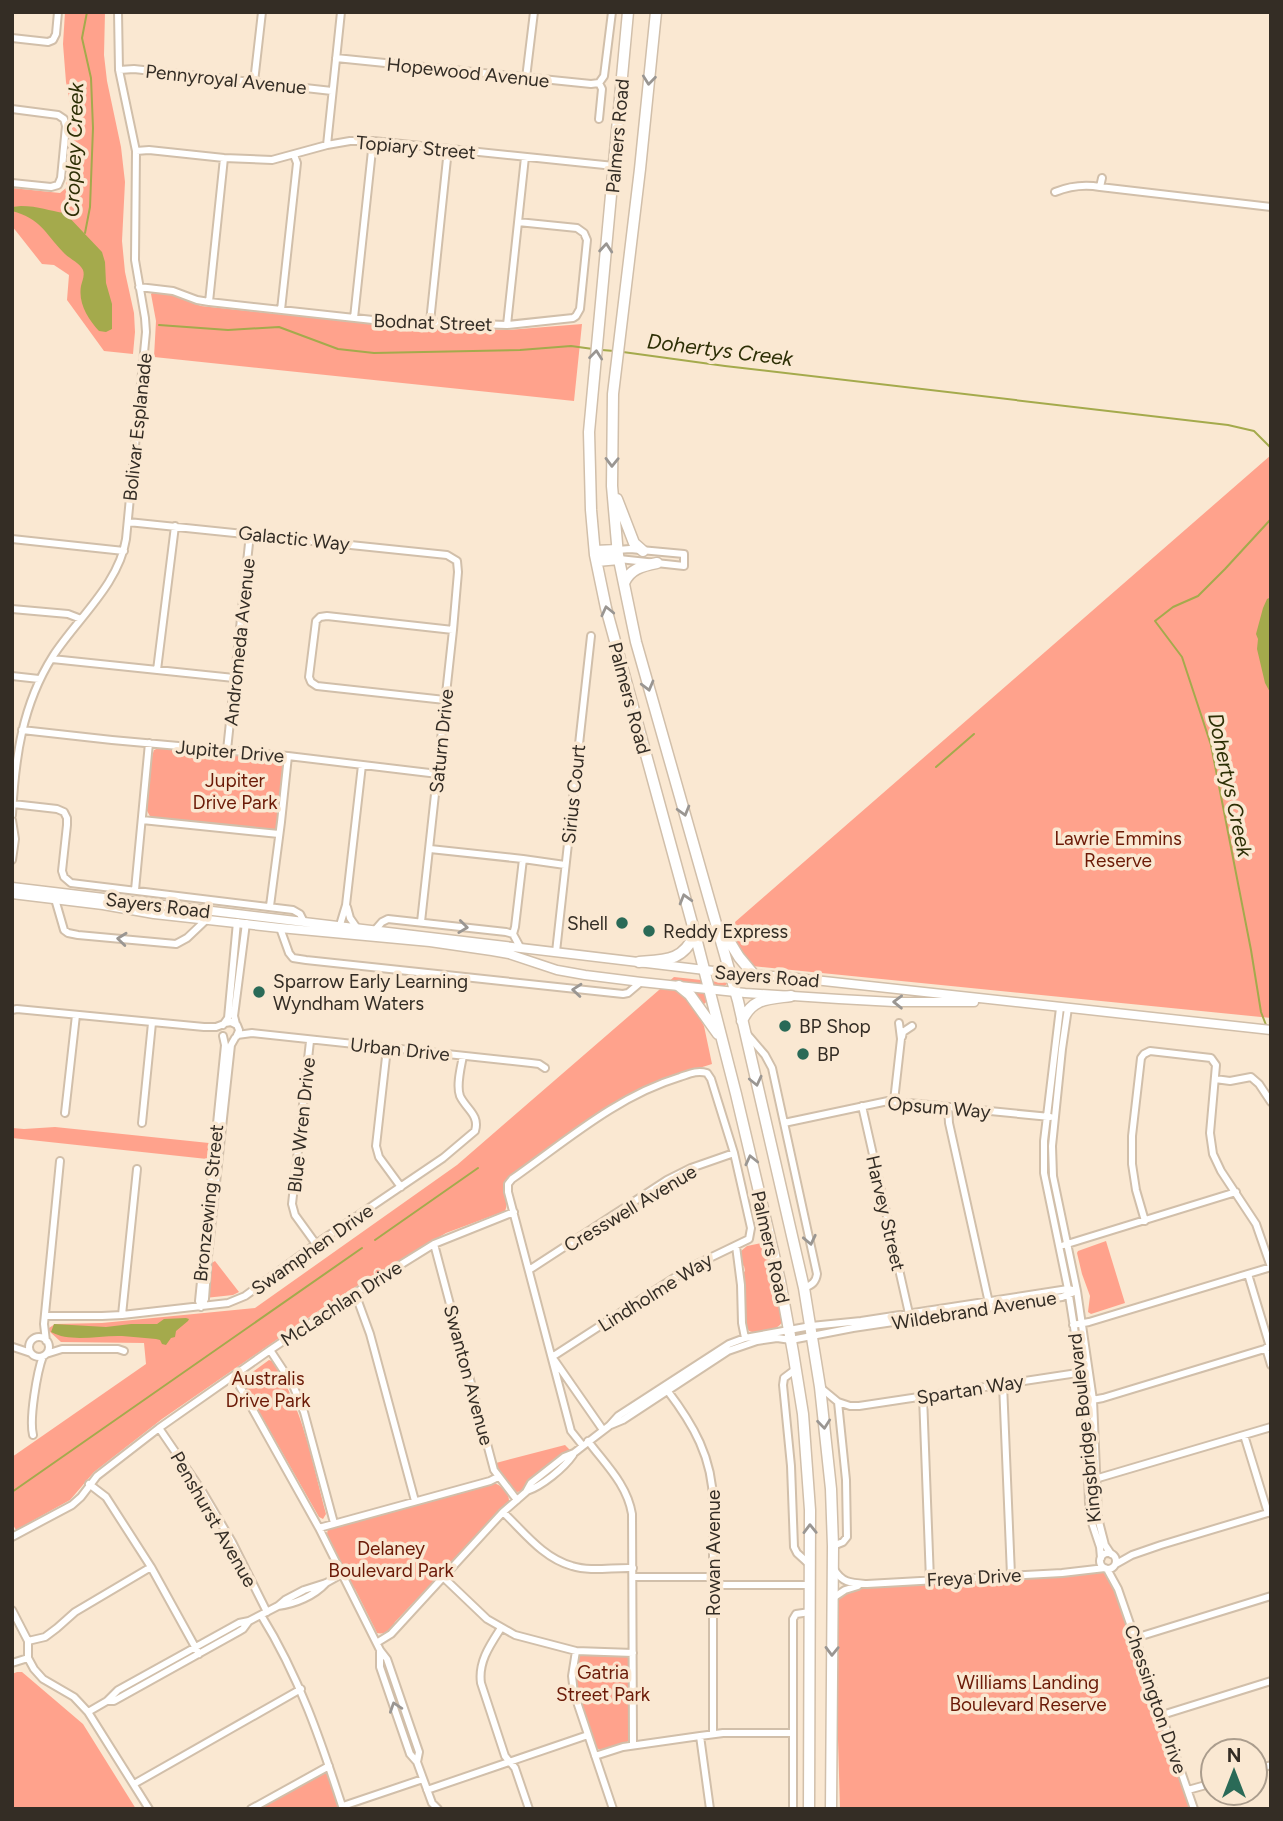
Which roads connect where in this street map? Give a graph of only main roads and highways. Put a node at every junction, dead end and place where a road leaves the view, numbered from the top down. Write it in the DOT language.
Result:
graph roads {
  1 [pos="628,12"];
  2 [pos="656,12"];
  3 [pos="612,485"];
  4 [pos="643,551"];
  5 [pos="618,554"];
  6 [pos="596,556"];
  7 [pos="657,563"];
  8 [pos="623,584"];
  9 [pos="12,887"];
  10 [pos="12,894"];
  11 [pos="68,896"];
  12 [pos="714,917"];
  13 [pos="242,919"];
  14 [pos="340,929"];
  15 [pos="695,934"];
  16 [pos="639,962"];
  17 [pos="704,970"];
  18 [pos="730,973"];
  19 [pos="754,975"];
  20 [pos="679,986"];
  21 [pos="709,989"];
  22 [pos="735,991"];
  23 [pos="791,996"];
  24 [pos="1015,1003"];
  25 [pos="743,1026"];
  26 [pos="1271,1030"];
  27 [pos="722,1040"];
  28 [pos="809,1809"];
  29 [pos="831,1809"];
  6 -- 1 [label="highway, Palmers Road, one-way"];
  2 -- 3 [label="highway, Palmers Road, one-way"];
  3 -- 4 [label="highway"];
  3 -- 5 [label="highway, Palmers Road"];
  5 -- 6 [label="highway"];
  5 -- 8 [label="highway, Palmers Road"];
  15 -- 6 [label="highway, Palmers Road, one-way"];
  7 -- 8 [label="highway"];
  8 -- 12 [label="highway, Palmers Road, one-way"];
  9 -- 11 [label="main road, Sayers Road"];
  10 -- 11 [label="main road, Sayers Road"];
  11 -- 13 [label="main road, Sayers Road"];
  11 -- 13 [label="main road, Sayers Road"];
  12 -- 18 [label="highway, Palmers Road"];
  12 -- 19 [label="highway"];
  13 -- 14 [label="main road, Sayers Road"];
  13 -- 14 [label="main road, Sayers Road"];
  14 -- 16 [label="main road, Sayers Road"];
  14 -- 20 [label="main road, Sayers Road"];
  15 -- 16 [label="highway"];
  15 -- 17 [label="highway, Palmers Road"];
  16 -- 17 [label="main road, Sayers Road"];
  17 -- 18 [label="main road, Sayers Road"];
  17 -- 21 [label="highway, Palmers Road"];
  18 -- 19 [label="main road, Sayers Road"];
  18 -- 22 [label="highway, Palmers Road"];
  19 -- 24 [label="main road, Sayers Road"];
  20 -- 21 [label="main road, Sayers Road"];
  20 -- 27 [label="highway"];
  21 -- 22 [label="main road, Sayers Road"];
  21 -- 27 [label="highway, Palmers Road"];
  22 -- 23 [label="main road, Sayers Road"];
  22 -- 25 [label="highway, Palmers Road"];
  24 -- 23 [label="main road, Sayers Road, one-way"];
  23 -- 25 [label="highway"];
  24 -- 26 [label="main road, Sayers Road"];
  25 -- 29 [label="highway, Palmers Road, one-way"];
  28 -- 27 [label="highway, Palmers Road, one-way"];
}
